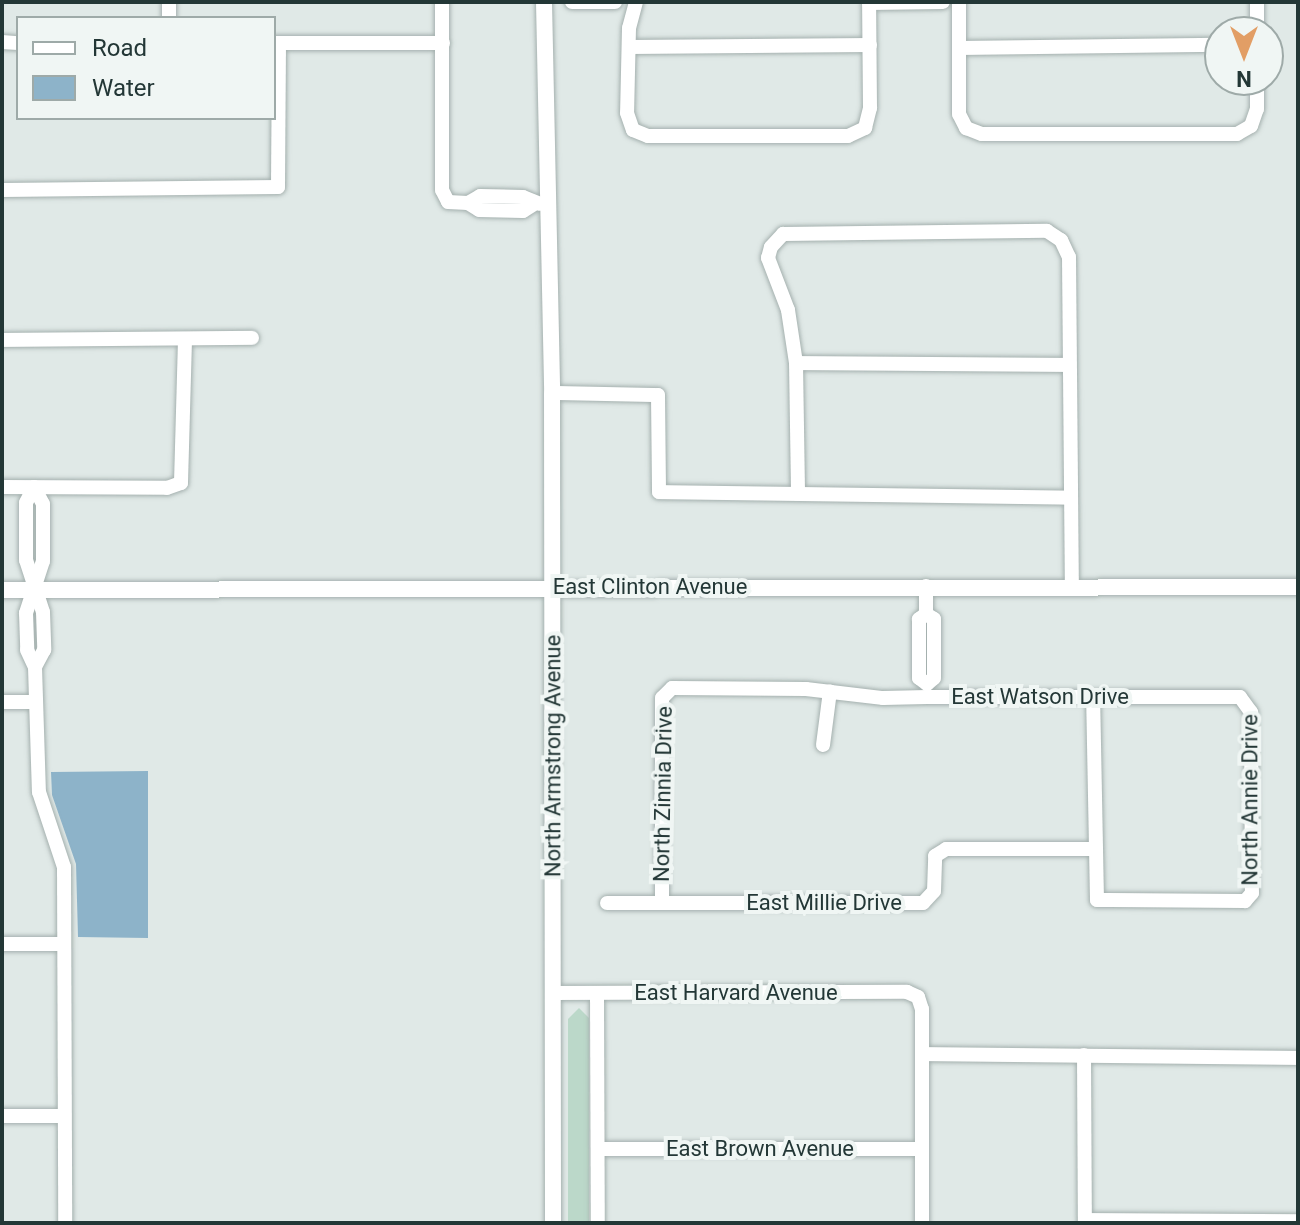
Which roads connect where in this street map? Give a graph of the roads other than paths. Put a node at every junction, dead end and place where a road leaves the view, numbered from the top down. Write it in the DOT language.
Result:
graph roads {
  1 [pos="442,2"];
  2 [pos="544,2"];
  3 [pos="572,2"];
  4 [pos="636,2"];
  5 [pos="869,2"];
  6 [pos="943,2"];
  7 [pos="959,2"];
  8 [pos="605,3"];
  9 [pos="277,43"];
  10 [pos="443,43"];
  11 [pos="870,45"];
  12 [pos="1204,45"];
  13 [pos="629,47"];
  14 [pos="959,48"];
  15 [pos="1256,96"];
  16 [pos="2,190"];
  17 [pos="540,204"];
  18 [pos="252,338"];
  19 [pos="185,339"];
  20 [pos="2,340"];
  21 [pos="796,363"];
  22 [pos="1069,365"];
  23 [pos="552,393"];
  24 [pos="2,487"];
  25 [pos="34,487"];
  26 [pos="798,494"];
  27 [pos="1069,498"];
  28 [pos="926,586"];
  29 [pos="1072,587"];
  30 [pos="1298,587"];
  31 [pos="553,588"];
  32 [pos="2,590"];
  33 [pos="34,590"];
  34 [pos="672,688"];
  35 [pos="830,691"];
  36 [pos="927,691"];
  37 [pos="1093,697"];
  38 [pos="2,702"];
  39 [pos="36,702"];
  40 [pos="1248,702"];
  41 [pos="823,745"];
  42 [pos="1093,849"];
  43 [pos="662,902"];
  44 [pos="607,903"];
  45 [pos="2,944"];
  46 [pos="64,944"];
  47 [pos="552,993"];
  48 [pos="597,993"];
  49 [pos="923,1054"];
  50 [pos="1084,1055"];
  51 [pos="1297,1058"];
  52 [pos="2,1116"];
  53 [pos="63,1116"];
  54 [pos="598,1149"];
  55 [pos="922,1149"];
  56 [pos="1085,1221"];
  57 [pos="1298,1221"];
  58 [pos="1244,1222"];
  59 [pos="65,1223"];
  60 [pos="553,1223"];
  61 [pos="598,1223"];
  62 [pos="922,1223"];
  1 -- 10 [label="street"];
  2 -- 17 [label="street, North Armstrong Avenue"];
  3 -- 8 [label="street"];
  4 -- 13 [label="street"];
  5 -- 6 [label="street"];
  5 -- 11 [label="street"];
  7 -- 14 [label="street"];
  9 -- 10 [label="street"];
  9 -- 16 [label="street"];
  10 -- 17 [label="street"];
  11 -- 13 [label="street"];
  11 -- 13 [label="street"];
  12 -- 14 [label="street"];
  14 -- 15 [label="street"];
  17 -- 23 [label="street, North Armstrong Avenue"];
  18 -- 19 [label="street"];
  19 -- 20 [label="street"];
  19 -- 25 [label="street"];
  21 -- 22 [label="street"];
  21 -- 22 [label="street"];
  21 -- 26 [label="street"];
  22 -- 27 [label="street"];
  23 -- 26 [label="street"];
  23 -- 31 [label="street, North Armstrong Avenue"];
  24 -- 25 [label="street"];
  25 -- 33 [label="street"];
  26 -- 27 [label="street"];
  27 -- 29 [label="street"];
  28 -- 29 [label="street, East Clinton Avenue"];
  28 -- 31 [label="street, East Clinton Avenue"];
  28 -- 36 [label="street"];
  29 -- 30 [label="street, East Clinton Avenue"];
  31 -- 33 [label="street, East Clinton Avenue"];
  31 -- 47 [label="street, North Armstrong Avenue"];
  32 -- 33 [label="street, East Clinton Avenue"];
  33 -- 39 [label="street"];
  34 -- 35 [label="street, East Watson Drive"];
  34 -- 43 [label="street, North Zinnia Drive"];
  35 -- 36 [label="street, East Watson Drive"];
  35 -- 41 [label="street"];
  36 -- 37 [label="street, East Watson Drive"];
  37 -- 40 [label="street, East Watson Drive"];
  37 -- 42 [label="street"];
  38 -- 39 [label="street"];
  39 -- 46 [label="street"];
  40 -- 42 [label="street, North Annie Drive"];
  42 -- 43 [label="street, East Millie Drive"];
  43 -- 44 [label="street, East Millie Drive"];
  45 -- 46 [label="street"];
  46 -- 53 [label="street"];
  47 -- 48 [label="street, East Harvard Avenue"];
  47 -- 60 [label="street, North Armstrong Avenue"];
  48 -- 49 [label="street, East Harvard Avenue"];
  48 -- 54 [label="street"];
  49 -- 50 [label="street"];
  49 -- 55 [label="street"];
  50 -- 51 [label="street"];
  50 -- 56 [label="street"];
  52 -- 53 [label="street"];
  53 -- 59 [label="street"];
  54 -- 55 [label="street, East Brown Avenue"];
  54 -- 61 [label="street"];
  55 -- 62 [label="street"];
  56 -- 58 [label="street"];
  57 -- 58 [label="street"];
}
